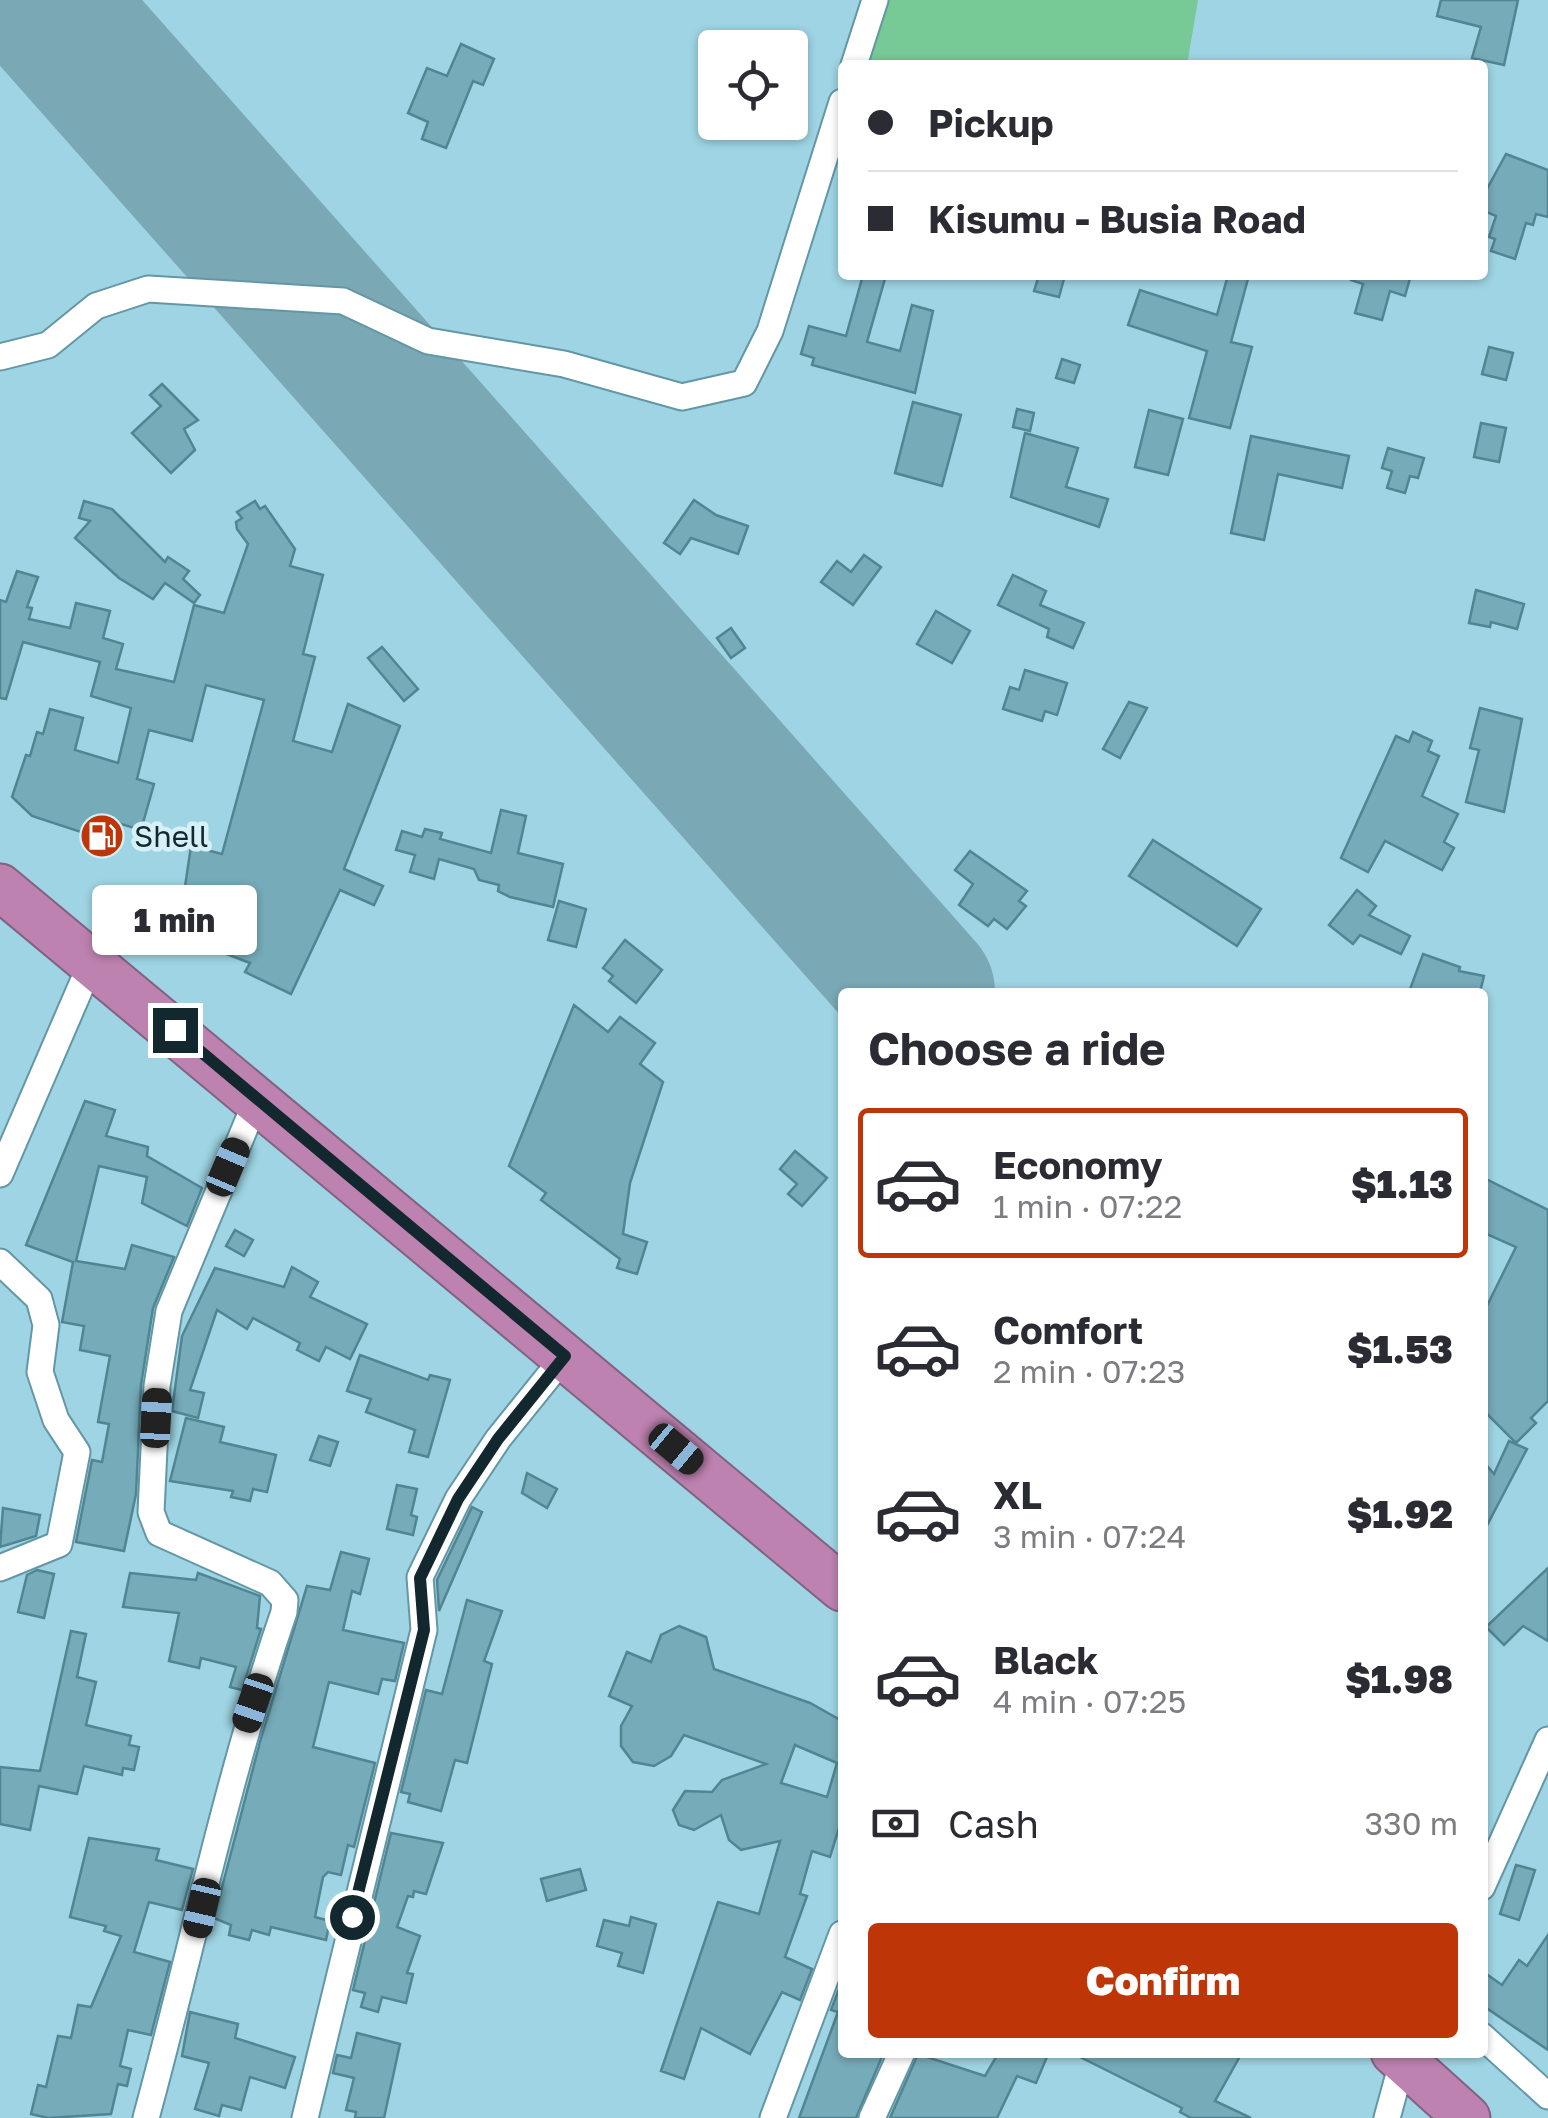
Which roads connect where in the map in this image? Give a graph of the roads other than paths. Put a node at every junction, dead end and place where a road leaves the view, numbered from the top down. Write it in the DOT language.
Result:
graph roads {
  1 [pos="875,0"];
  2 [pos="856,60"];
  3 [pos="838,115"];
  4 [pos="0,358"];
  5 [pos="0,888"];
  6 [pos="92,961"];
  7 [pos="257,1099"];
  8 [pos="0,1174"];
  9 [pos="0,1262"];
  10 [pos="565,1356"];
  11 [pos="0,1568"];
  12 [pos="838,1585"];
  13 [pos="1548,1740"];
  14 [pos="1488,1873"];
  15 [pos="838,1945"];
  16 [pos="1488,2041"];
  17 [pos="899,2058"];
  18 [pos="1400,2058"];
  19 [pos="1404,2058"];
  20 [pos="1548,2096"];
  21 [pos="146,2118"];
  22 [pos="305,2118"];
  23 [pos="773,2118"];
  24 [pos="872,2118"];
  25 [pos="1387,2118"];
  26 [pos="1467,2118"];
  1 -- 2 [label="street"];
  3 -- 4 [label="street"];
  5 -- 6 [label="highway"];
  6 -- 7 [label="highway"];
  6 -- 8 [label="street"];
  7 -- 10 [label="highway"];
  7 -- 21 [label="street"];
  9 -- 11 [label="street"];
  10 -- 12 [label="highway"];
  10 -- 22 [label="street"];
  13 -- 14 [label="street"];
  15 -- 23 [label="street"];
  16 -- 20 [label="street"];
  17 -- 24 [label="street"];
  18 -- 25 [label="street"];
  19 -- 26 [label="highway"];
}
